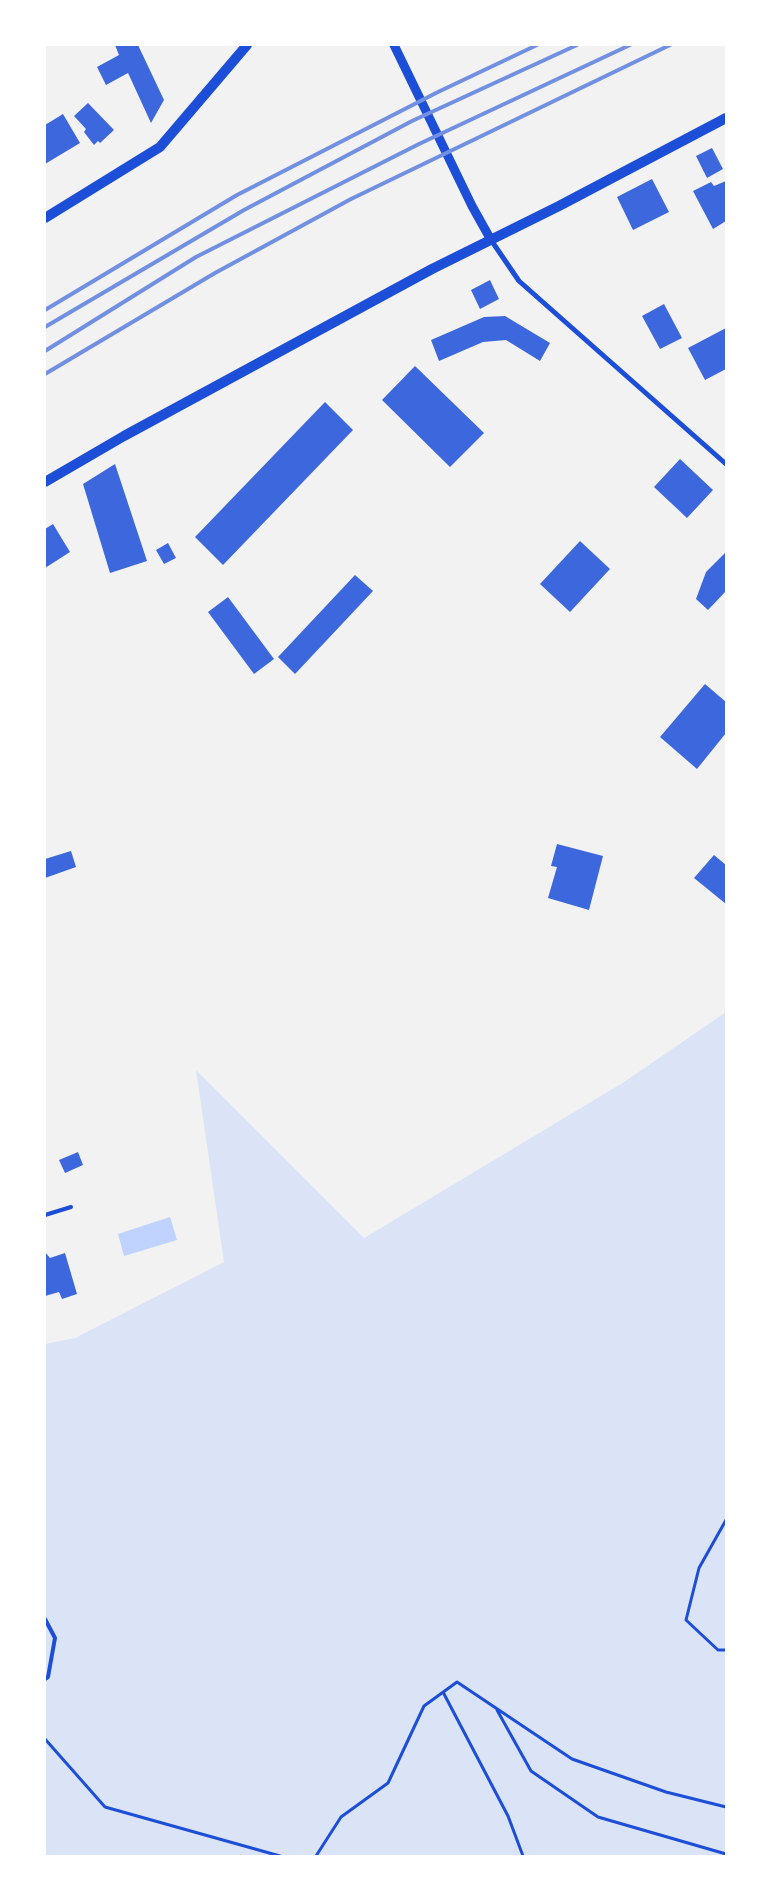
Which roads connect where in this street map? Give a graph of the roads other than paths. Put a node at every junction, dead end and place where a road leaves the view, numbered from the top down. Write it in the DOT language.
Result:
graph roads {
  1 [pos="394,45"];
  2 [pos="242,47"];
  3 [pos="726,118"];
  4 [pos="45,218"];
  5 [pos="491,240"];
  6 [pos="726,464"];
  7 [pos="45,482"];
  8 [pos="70,1207"];
  9 [pos="45,1216"];
  10 [pos="45,1619"];
  11 [pos="45,1679"];
  1 -- 5 [label="street"];
  2 -- 4 [label="main road"];
  3 -- 5 [label="main road"];
  5 -- 6 [label="street"];
  5 -- 7 [label="main road"];
  8 -- 9 [label="lane"];
  10 -- 11 [label="lane"];
}
